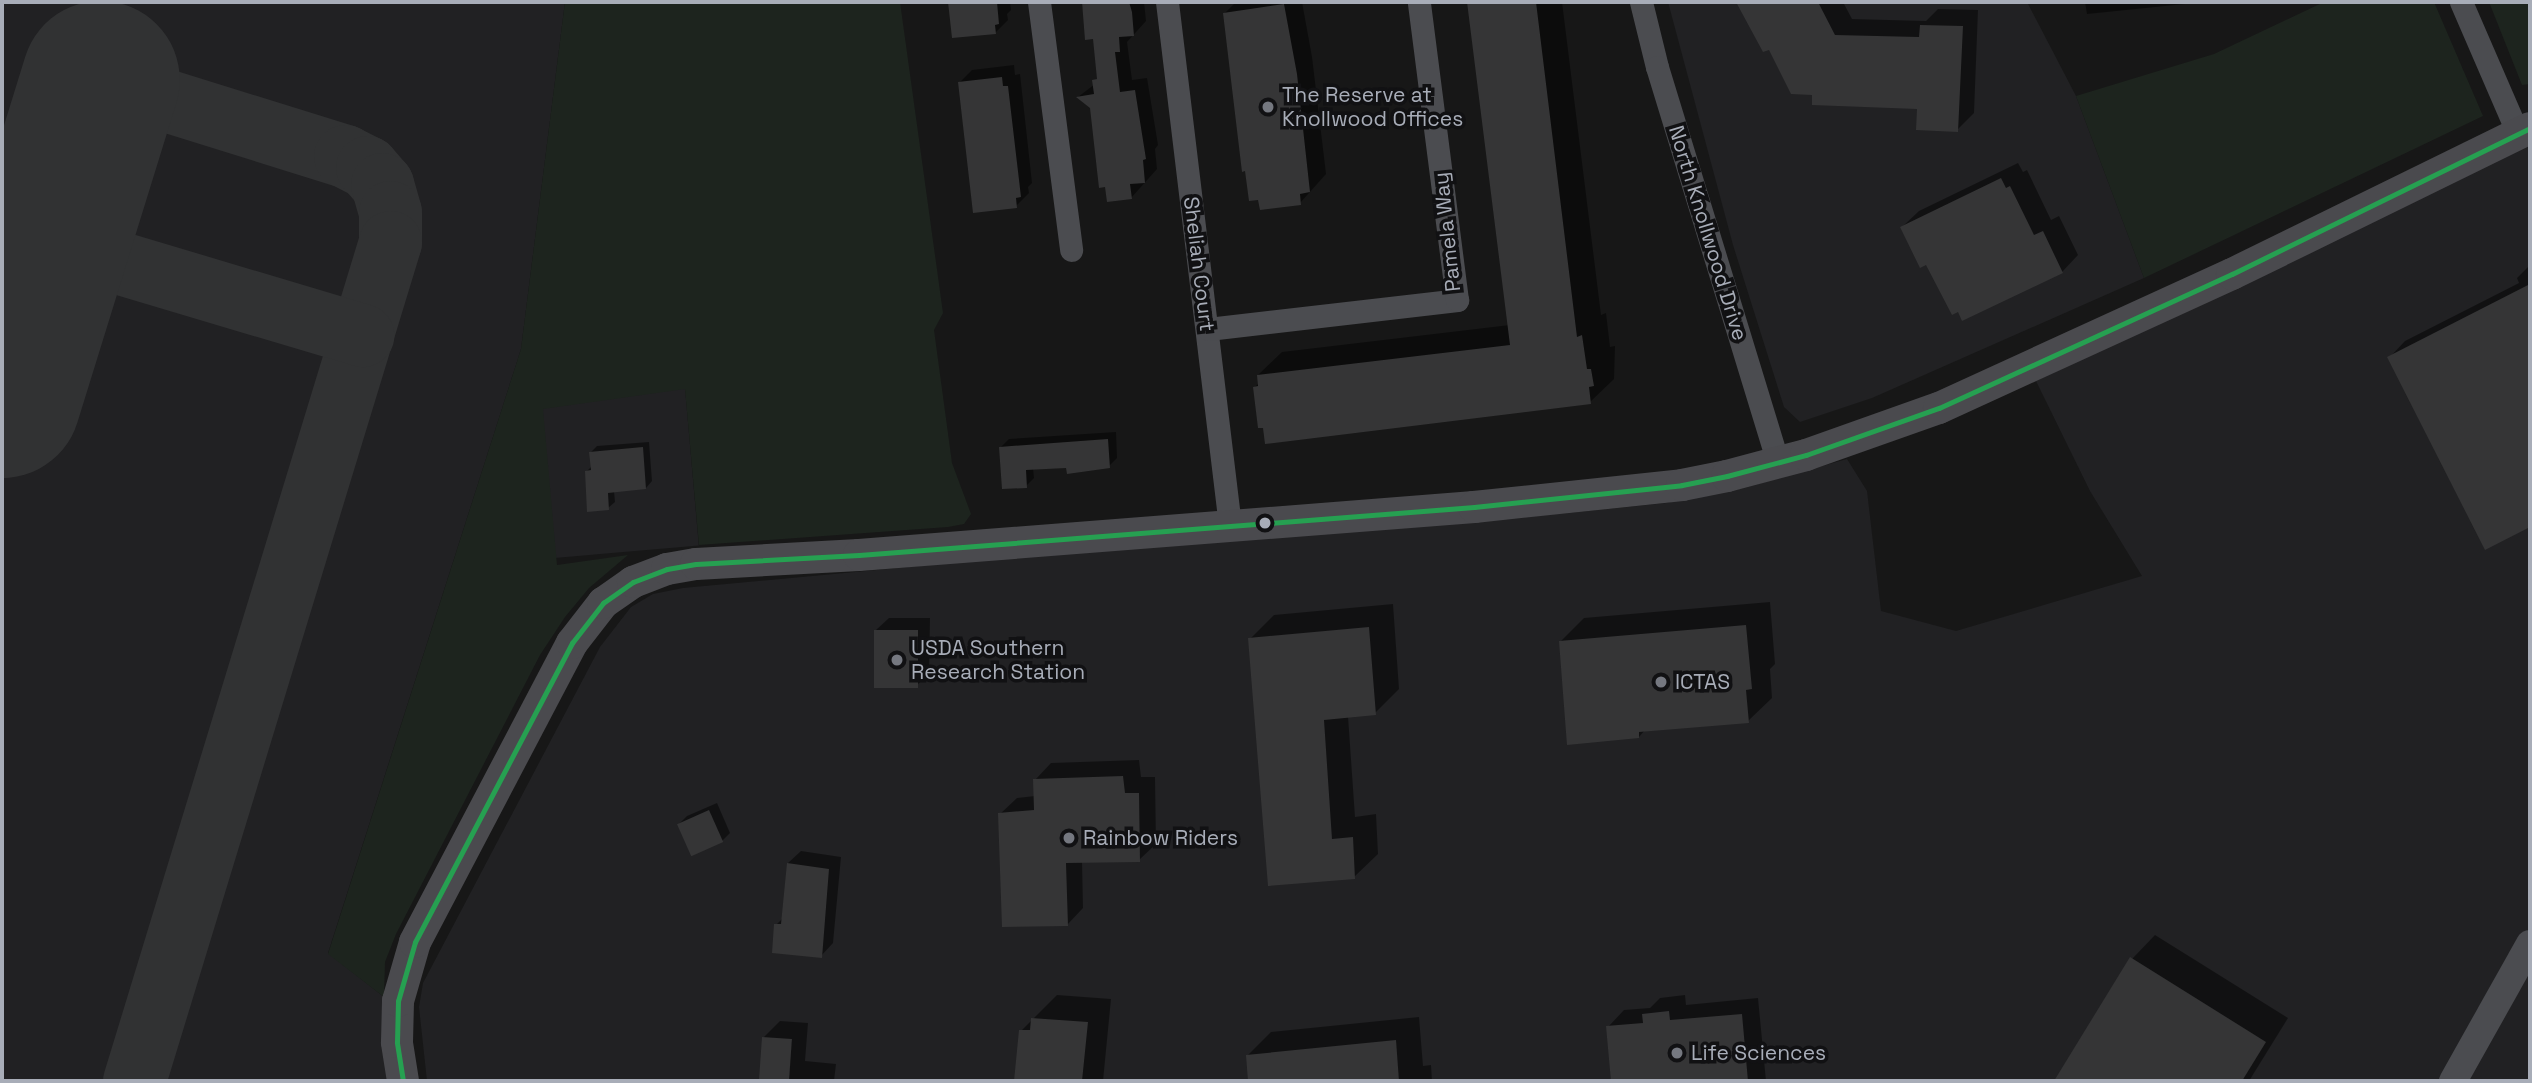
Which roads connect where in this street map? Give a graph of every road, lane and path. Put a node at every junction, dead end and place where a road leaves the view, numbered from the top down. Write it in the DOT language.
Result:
graph roads {
  1 [pos="1039,2"];
  2 [pos="1167,2"];
  3 [pos="1419,2"];
  4 [pos="1641,2"];
  5 [pos="2461,2"];
  6 [pos="2524,131"];
  7 [pos="1071,250"];
  8 [pos="1208,329"];
  9 [pos="1778,463"];
  10 [pos="1230,526"];
  11 [pos="2530,944"];
  12 [pos="403,1081"];
  13 [pos="2453,1081"];
  1 -- 7 [label="street"];
  2 -- 8 [label="street, Sheliah Court"];
  3 -- 8 [label="street, Pamela Way"];
  4 -- 9 [label="street, North Knollwood Drive"];
  5 -- 6 [label="street"];
  6 -- 9 [label="main road"];
  8 -- 10 [label="street, Sheliah Court"];
  9 -- 10 [label="main road"];
  10 -- 12 [label="main road"];
  11 -- 13 [label="street"];
}
